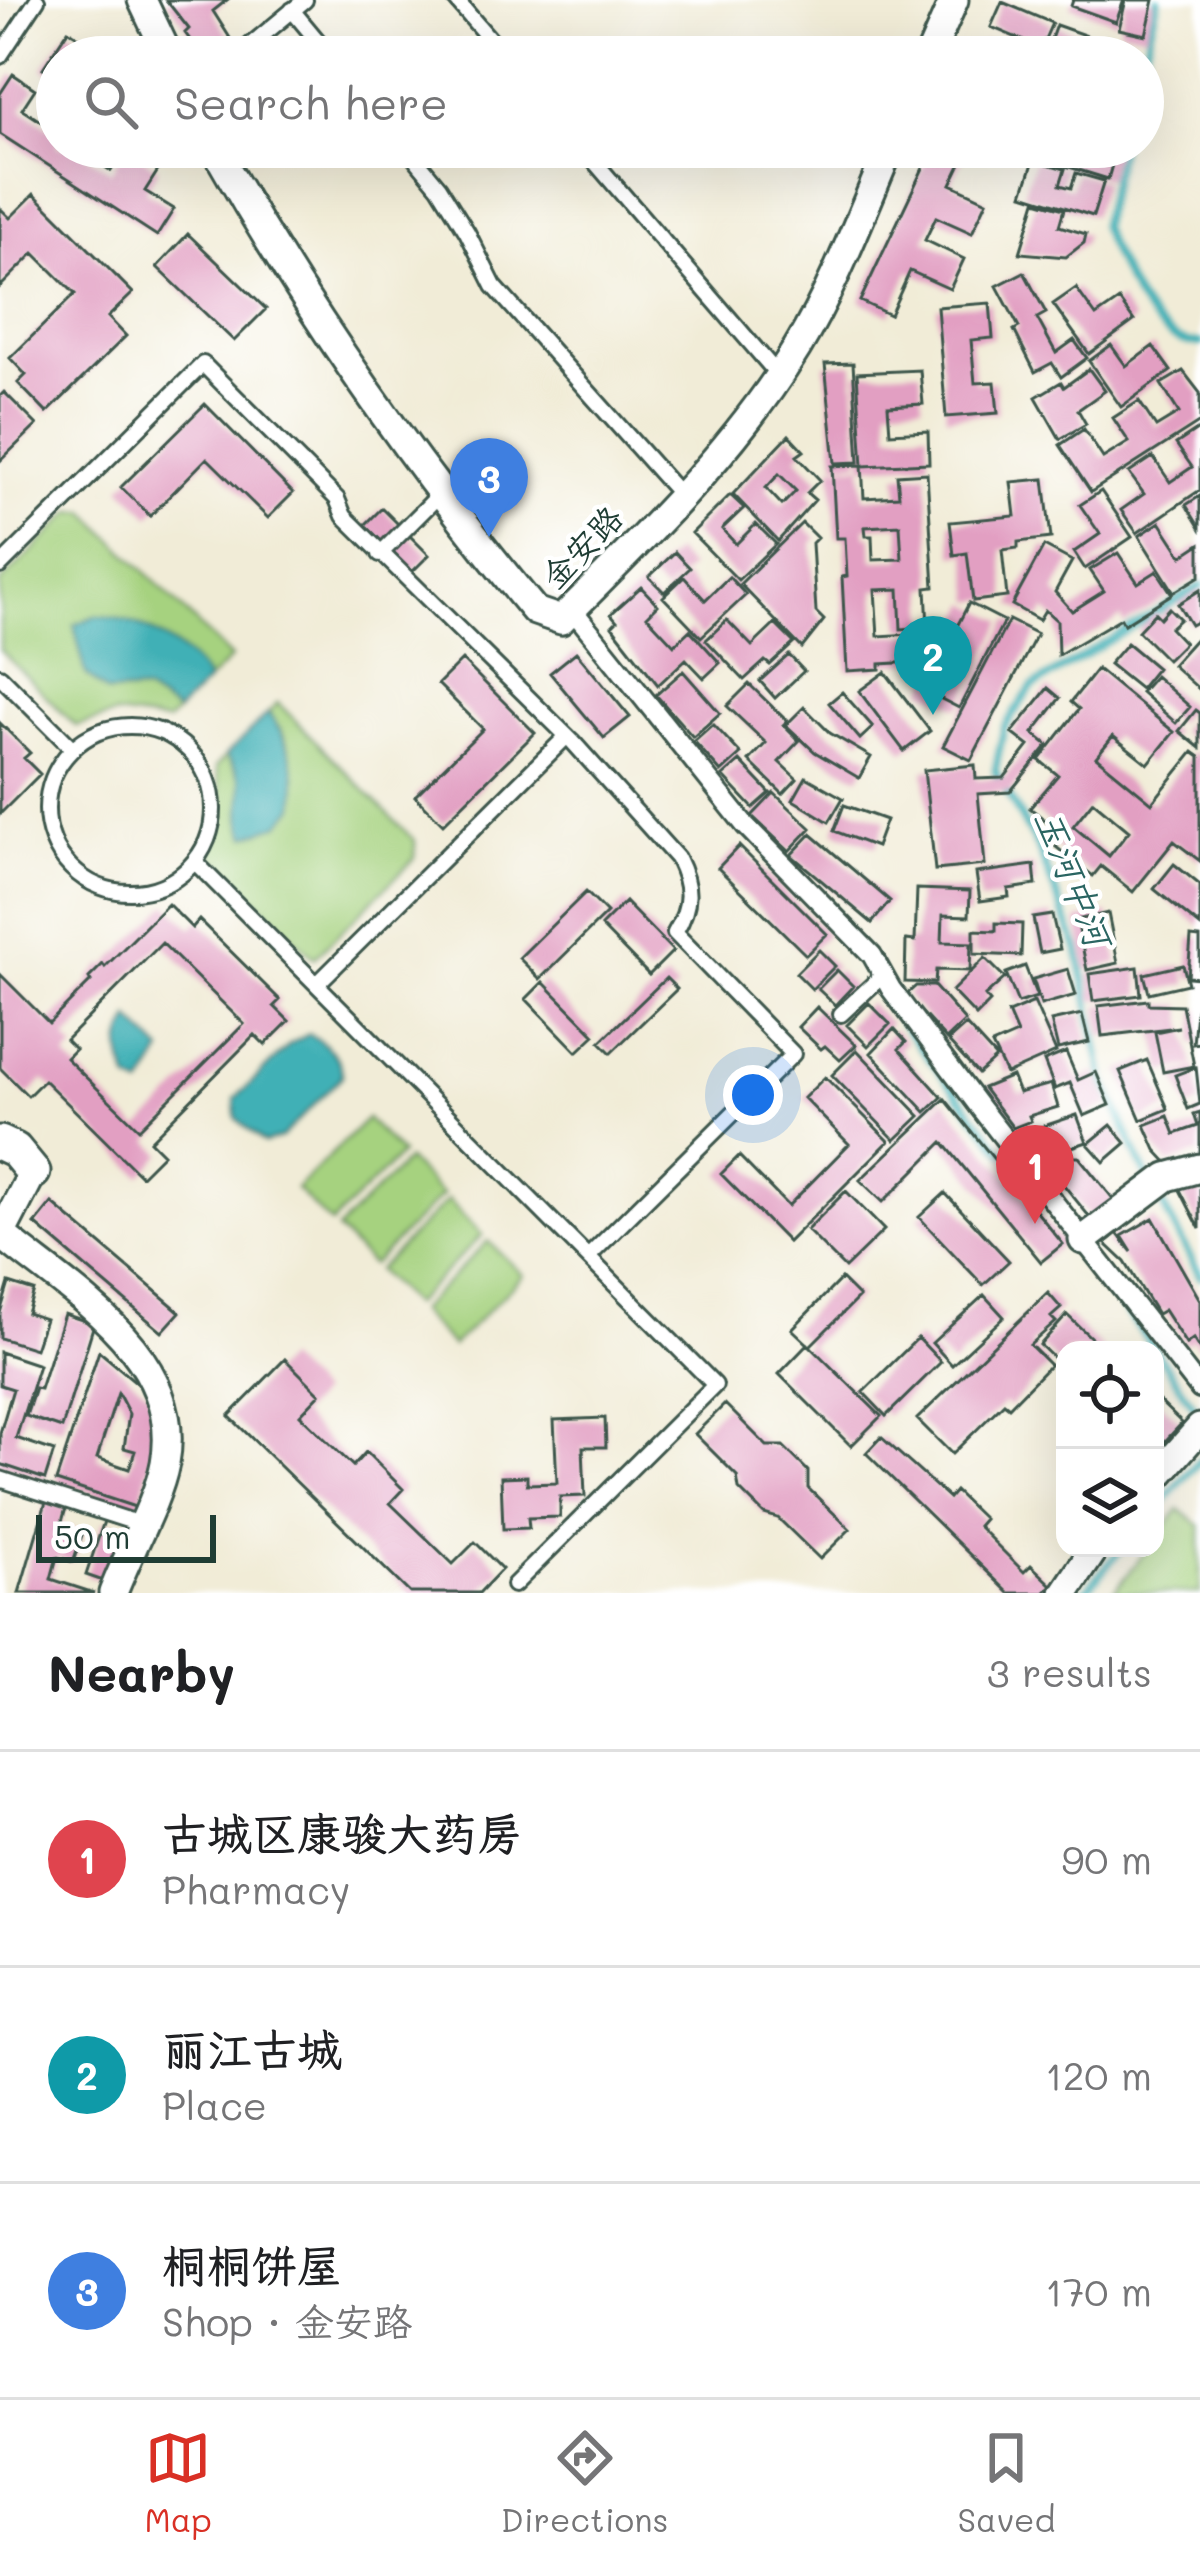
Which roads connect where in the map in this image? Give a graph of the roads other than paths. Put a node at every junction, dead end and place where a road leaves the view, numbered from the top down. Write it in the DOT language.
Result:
graph roads {
  1 [pos="37,0"];
  2 [pos="142,0"];
  3 [pos="456,0"];
  4 [pos="954,0"];
  5 [pos="299,5"];
  6 [pos="159,36"];
  7 [pos="261,36"];
  8 [pos="318,36"];
  9 [pos="487,36"];
  10 [pos="938,36"];
  11 [pos="0,56"];
  12 [pos="226,168"];
  13 [pos="422,168"];
  14 [pos="600,168"];
  15 [pos="881,168"];
  16 [pos="778,376"];
  17 [pos="441,494"];
  18 [pos="682,497"];
  19 [pos="380,554"];
  20 [pos="0,566"];
  21 [pos="572,609"];
  22 [pos="0,676"];
  23 [pos="567,736"];
  24 [pos="72,748"];
  25 [pos="195,862"];
  26 [pos="884,975"];
  27 [pos="317,985"];
  28 [pos="841,1014"];
  29 [pos="0,1143"];
  30 [pos="1200,1168"];
  31 [pos="33,1172"];
  32 [pos="0,1235"];
  33 [pos="1084,1240"];
  34 [pos="588,1257"];
  35 [pos="1200,1389"];
  36 [pos="1200,1428"];
  37 [pos="1164,1469"];
  38 [pos="0,1479"];
  39 [pos="140,1524"];
  40 [pos="1089,1557"];
  41 [pos="514,1585"];
  42 [pos="112,1593"];
  43 [pos="1065,1593"];
  1 -- 11 [label="lane"];
  2 -- 6 [label="street"];
  3 -- 9 [label="lane"];
  4 -- 10 [label="street"];
  5 -- 7 [label="lane"];
  5 -- 8 [label="lane"];
  12 -- 17 [label="street, 金安路"];
  13 -- 18 [label="lane"];
  14 -- 16 [label="lane"];
  15 -- 16 [label="street, 金安路"];
  16 -- 18 [label="street, 金安路"];
  17 -- 19 [label="lane"];
  17 -- 21 [label="street, 金安路"];
  18 -- 21 [label="street, 金安路"];
  19 -- 20 [label="lane"];
  19 -- 23 [label="lane"];
  21 -- 26 [label="street"];
  22 -- 24 [label="lane"];
  23 -- 27 [label="lane"];
  23 -- 34 [label="lane"];
  24 -- 25 [label="lane"];
  24 -- 25 [label="lane"];
  25 -- 27 [label="lane"];
  26 -- 28 [label="lane"];
  26 -- 33 [label="street"];
  27 -- 34 [label="lane"];
  29 -- 31 [label="street"];
  30 -- 33 [label="street"];
  31 -- 32 [label="street"];
  32 -- 39 [label="street"];
  33 -- 35 [label="street"];
  34 -- 41 [label="lane"];
  36 -- 37 [label="street"];
  38 -- 39 [label="lane"];
  39 -- 42 [label="street"];
  40 -- 43 [label="street"];
}
